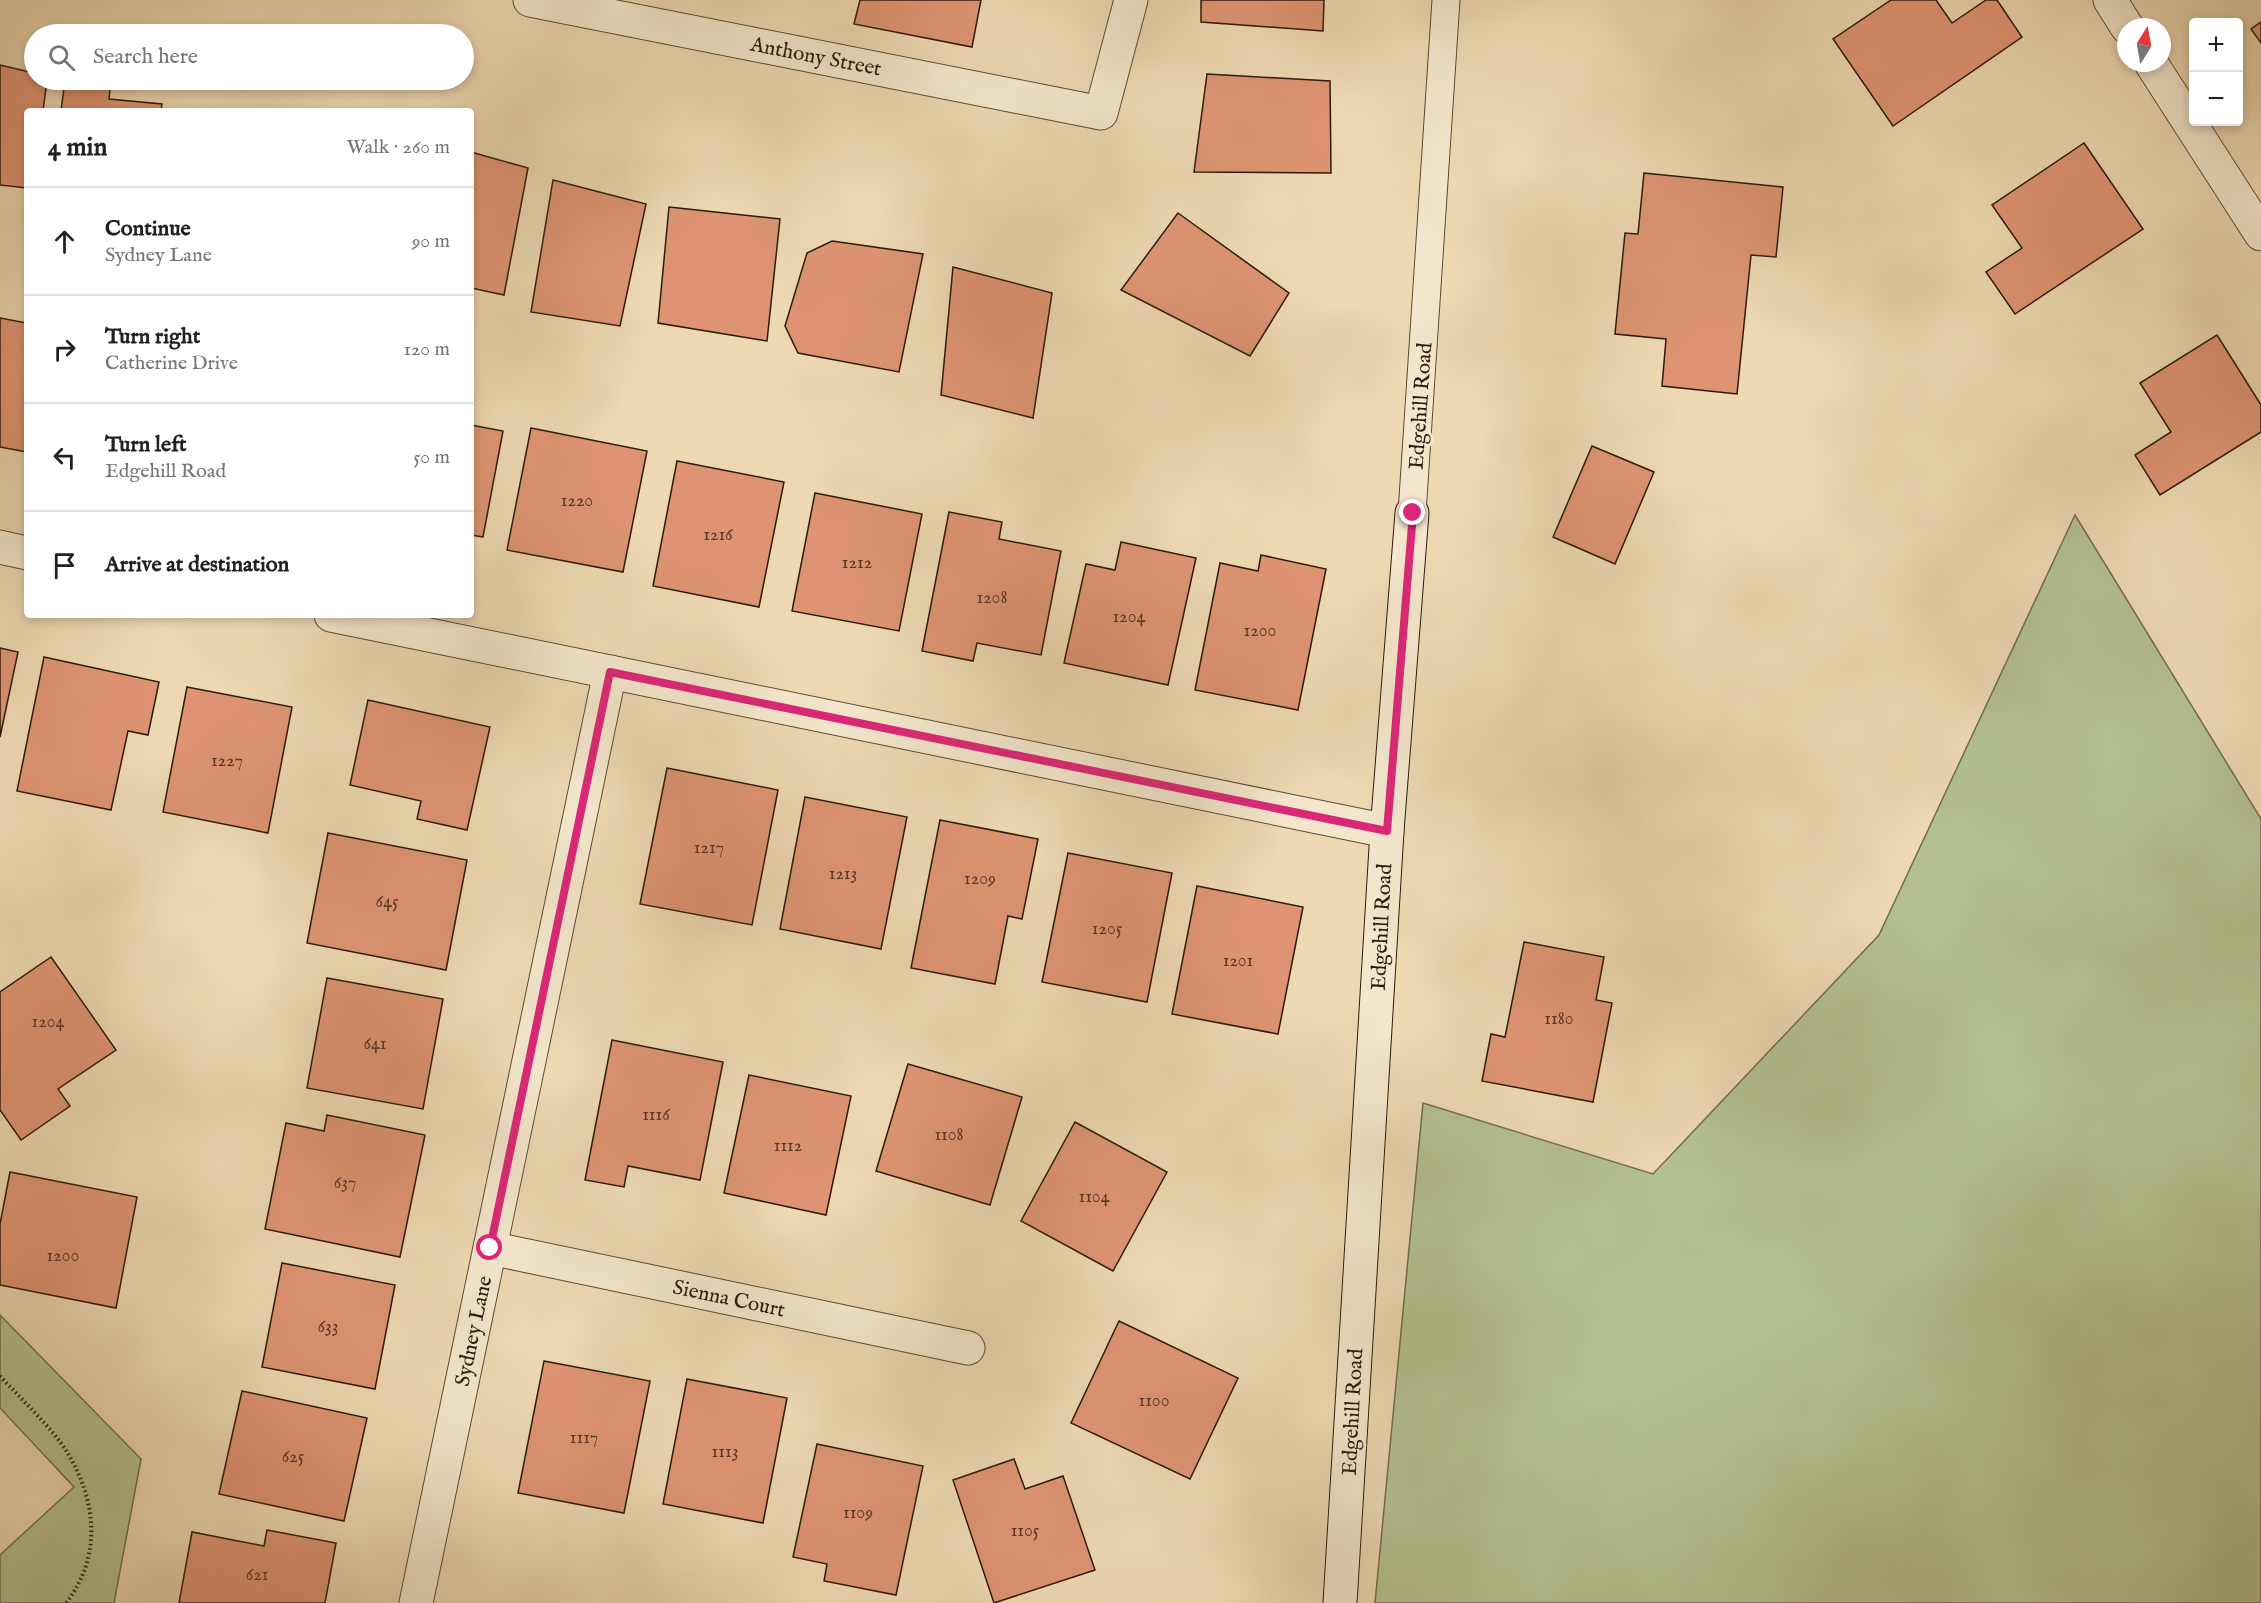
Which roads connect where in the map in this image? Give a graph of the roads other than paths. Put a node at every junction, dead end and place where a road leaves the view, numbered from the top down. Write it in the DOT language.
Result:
graph roads {
  1 [pos="530,0"];
  2 [pos="1131,0"];
  3 [pos="1446,0"];
  4 [pos="2110,0"];
  5 [pos="2121,18"];
  6 [pos="2157,72"];
  7 [pos="2261,234"];
  8 [pos="1413,513"];
  9 [pos="0,547"];
  10 [pos="24,551"];
  11 [pos="346,618"];
  12 [pos="610,672"];
  13 [pos="1387,831"];
  14 [pos="490,1248"];
  15 [pos="968,1348"];
  16 [pos="416,1603"];
  17 [pos="1340,1603"];
  1 -- 2 [label="street, Anthony Street"];
  3 -- 8 [label="lane, Edgehill Road"];
  4 -- 5 [label="street"];
  6 -- 7 [label="street"];
  8 -- 13 [label="street, Edgehill Road"];
  9 -- 10 [label="street"];
  11 -- 12 [label="street"];
  12 -- 13 [label="street"];
  12 -- 14 [label="street, Sydney Lane"];
  13 -- 17 [label="street, Edgehill Road"];
  14 -- 15 [label="street, Sienna Court"];
  14 -- 16 [label="street, Sydney Lane"];
}
